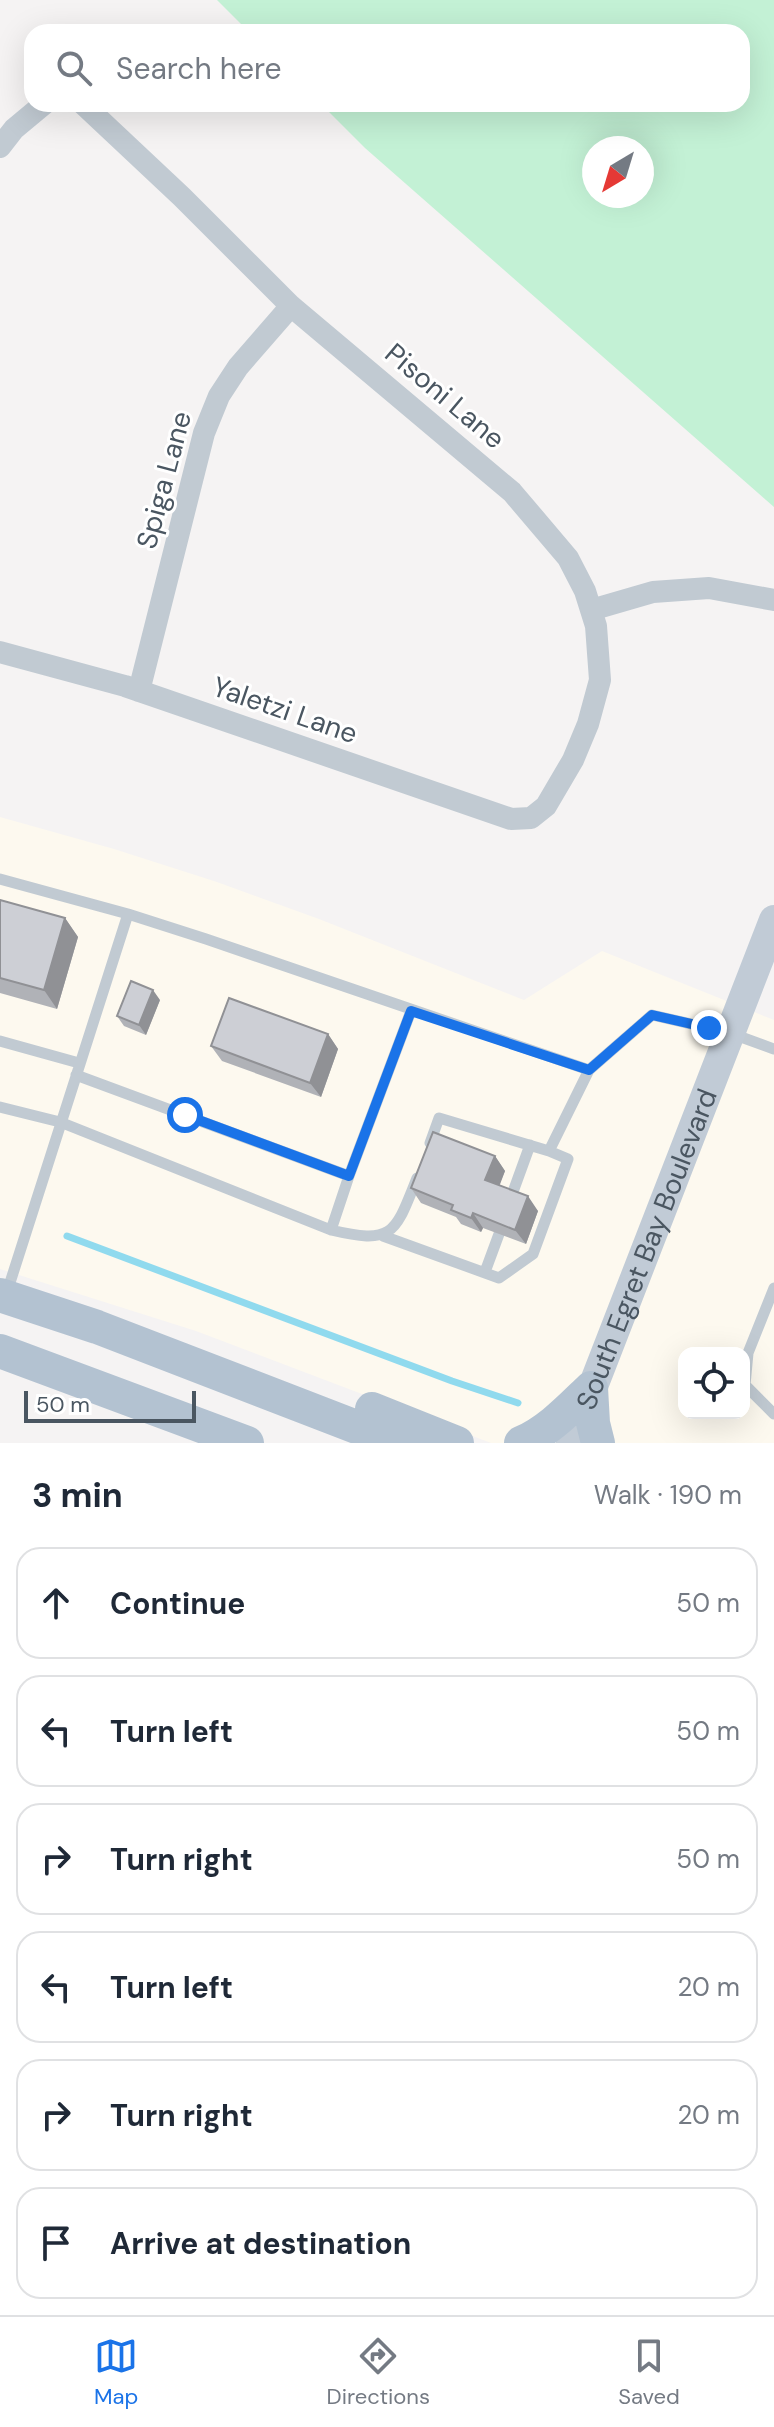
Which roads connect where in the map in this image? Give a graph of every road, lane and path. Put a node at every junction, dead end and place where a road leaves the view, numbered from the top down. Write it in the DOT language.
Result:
graph roads {
  1 [pos="34,112"];
  2 [pos="92,112"];
  3 [pos="0,147"];
  4 [pos="291,306"];
  5 [pos="774,600"];
  6 [pos="591,610"];
  7 [pos="0,652"];
  8 [pos="139,691"];
  9 [pos="546,806"];
  10 [pos="0,879"];
  11 [pos="128,914"];
  12 [pos="774,920"];
  13 [pos="411,1011"];
  14 [pos="730,1033"];
  15 [pos="0,1041"];
  16 [pos="774,1049"];
  17 [pos="78,1069"];
  18 [pos="589,1070"];
  19 [pos="0,1107"];
  20 [pos="60,1122"];
  21 [pos="530,1145"];
  22 [pos="549,1151"];
  23 [pos="349,1176"];
  24 [pos="510,1200"];
  25 [pos="331,1230"];
  26 [pos="499,1234"];
  27 [pos="383,1236"];
  28 [pos="485,1272"];
  29 [pos="774,1288"];
  30 [pos="3,1296"];
  31 [pos="0,1351"];
  32 [pos="187,1361"];
  33 [pos="591,1388"];
  34 [pos="774,1414"];
  35 [pos="247,1443"];
  36 [pos="398,1443"];
  37 [pos="457,1443"];
  38 [pos="521,1443"];
  39 [pos="571,1443"];
  40 [pos="598,1443"];
  1 -- 3 [label="street"];
  2 -- 4 [label="street, Pisoni Lane"];
  4 -- 6 [label="street, Pisoni Lane"];
  4 -- 8 [label="street, Spiga Lane"];
  5 -- 6 [label="street"];
  6 -- 9 [label="street, Pisoni Lane"];
  7 -- 8 [label="street, Yaletzi Lane"];
  8 -- 9 [label="street, Yaletzi Lane"];
  10 -- 11 [label="lane"];
  11 -- 13 [label="lane"];
  11 -- 17 [label="lane"];
  12 -- 14 [label="main road, South Egret Bay Boulevard"];
  13 -- 18 [label="lane"];
  13 -- 23 [label="lane"];
  14 -- 16 [label="lane"];
  14 -- 18 [label="lane"];
  14 -- 33 [label="main road, South Egret Bay Boulevard"];
  15 -- 17 [label="lane"];
  17 -- 20 [label="lane"];
  17 -- 23 [label="lane"];
  18 -- 22 [label="lane"];
  19 -- 20 [label="lane"];
  20 -- 25 [label="lane"];
  20 -- 30 [label="lane"];
  21 -- 22 [label="lane"];
  21 -- 24 [label="lane"];
  21 -- 27 [label="lane"];
  22 -- 28 [label="lane"];
  23 -- 25 [label="lane"];
  25 -- 27 [label="lane"];
  26 -- 28 [label="lane"];
  27 -- 28 [label="lane"];
  29 -- 34 [label="lane"];
  30 -- 32 [label="main road"];
  31 -- 35 [label="main road"];
  32 -- 36 [label="main road"];
  32 -- 37 [label="main road"];
  33 -- 38 [label="main road"];
  33 -- 39 [label="main road, South Egret Bay Boulevard"];
  33 -- 40 [label="main road"];
}
